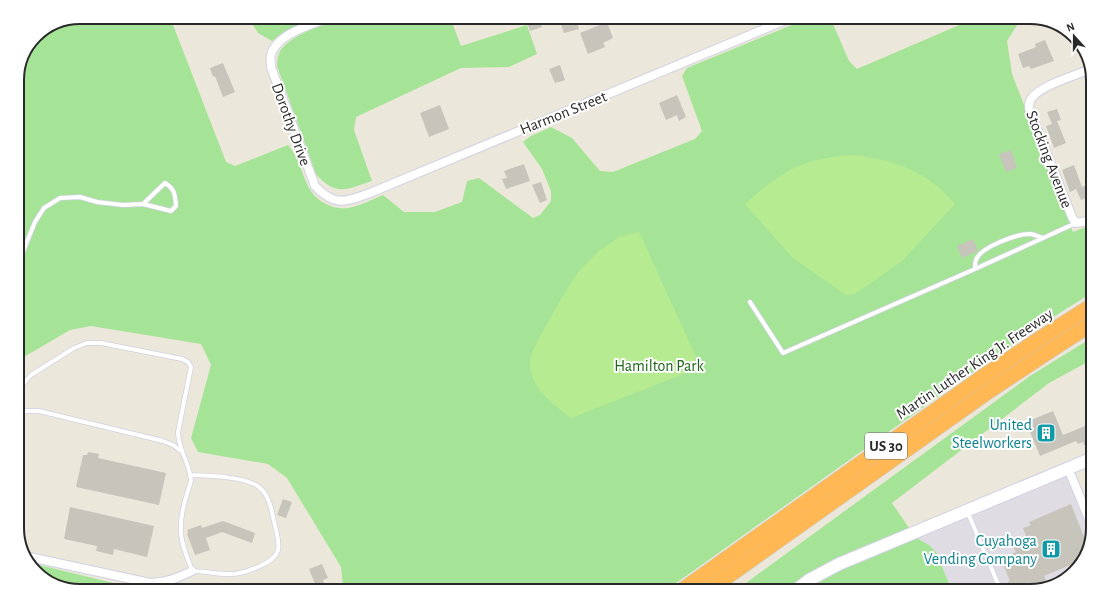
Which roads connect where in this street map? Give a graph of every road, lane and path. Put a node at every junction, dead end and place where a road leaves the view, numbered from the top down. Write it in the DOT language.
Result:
graph roads {
  1 [pos="314,24"];
  2 [pos="776,24"];
  3 [pos="1085,71"];
  4 [pos="332,200"];
  5 [pos="143,204"];
  6 [pos="1086,222"];
  7 [pos="1076,223"];
  8 [pos="1043,238"];
  9 [pos="24,249"];
  10 [pos="975,269"];
  11 [pos="750,302"];
  12 [pos="1086,309"];
  13 [pos="1086,328"];
  14 [pos="24,383"];
  15 [pos="24,411"];
  16 [pos="915,444"];
  17 [pos="181,451"];
  18 [pos="1086,461"];
  19 [pos="1068,468"];
  20 [pos="191,475"];
  21 [pos="967,510"];
  22 [pos="1086,512"];
  23 [pos="32,558"];
  24 [pos="192,571"];
  25 [pos="691,584"];
  26 [pos="717,584"];
  27 [pos="734,584"];
  28 [pos="805,584"];
  29 [pos="998,584"];
  1 -- 4 [label="street, Dorothy Drive"];
  2 -- 4 [label="street, Harmon Street"];
  3 -- 7 [label="street, Stocking Avenue"];
  5 -- 5 [label="lane"];
  5 -- 9 [label="lane"];
  6 -- 7 [label="street"];
  7 -- 8 [label="lane"];
  8 -- 10 [label="lane"];
  8 -- 10 [label="lane"];
  10 -- 11 [label="lane"];
  12 -- 25 [label="highway, Martin Luther King Jr. Freeway / US 30"];
  13 -- 16 [label="highway, Martin Luther King Jr. Freeway / US 30"];
  14 -- 17 [label="lane"];
  15 -- 17 [label="lane"];
  16 -- 26 [label="highway, Martin Luther King Jr. Freeway / US 30"];
  16 -- 27 [label="highway"];
  17 -- 20 [label="lane"];
  18 -- 19 [label="street"];
  19 -- 21 [label="street"];
  19 -- 22 [label="street"];
  20 -- 24 [label="lane"];
  20 -- 24 [label="lane"];
  21 -- 28 [label="street"];
  21 -- 29 [label="lane"];
  23 -- 24 [label="street"];
}
